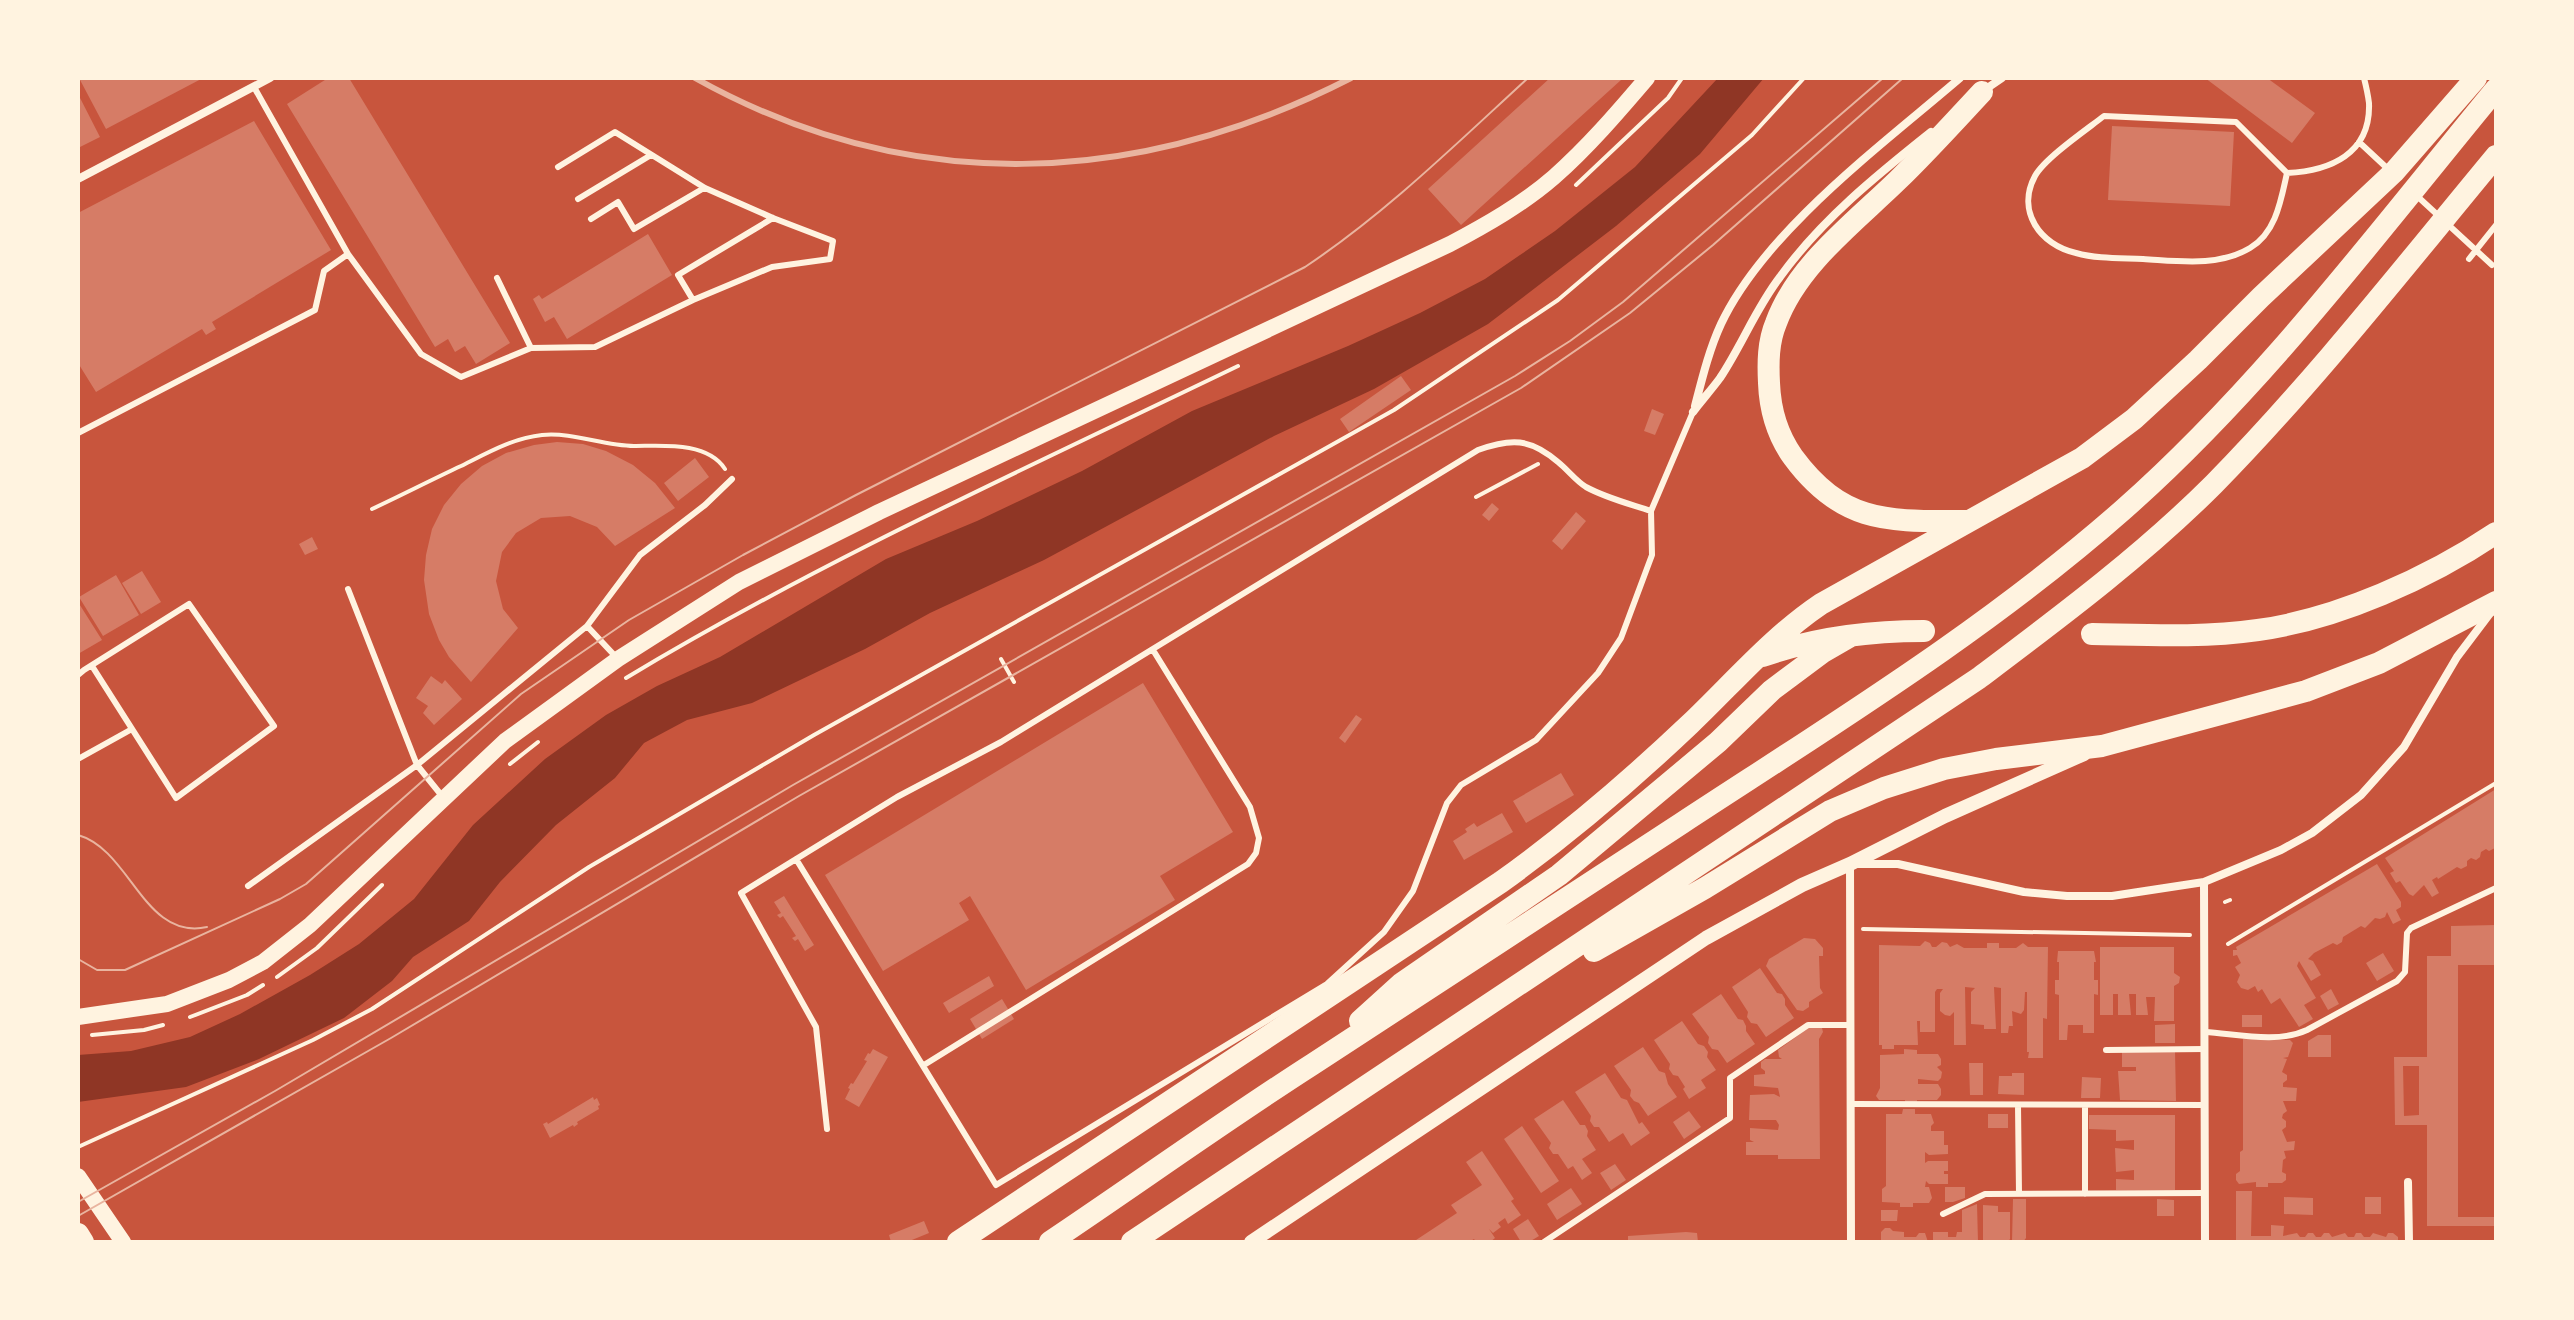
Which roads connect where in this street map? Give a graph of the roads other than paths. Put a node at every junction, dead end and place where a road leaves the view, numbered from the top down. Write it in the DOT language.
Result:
graph roads {
  1 [pos="270,78"];
  2 [pos="1647,78"];
  3 [pos="1960,78"];
  4 [pos="2002,78"];
  5 [pos="2364,78"];
  6 [pos="2476,78"];
  7 [pos="254,87"];
  8 [pos="2496,89"];
  9 [pos="1982,92"];
  10 [pos="2359,142"];
  11 [pos="651,155"];
  12 [pos="2496,156"];
  13 [pos="558,167"];
  14 [pos="2287,173"];
  15 [pos="78,179"];
  16 [pos="705,188"];
  17 [pos="578,199"];
  18 [pos="773,218"];
  19 [pos="591,219"];
  20 [pos="2496,225"];
  21 [pos="2476,251"];
  22 [pos="348,254"];
  23 [pos="2469,259"];
  24 [pos="2492,265"];
  25 [pos="497,278"];
  26 [pos="693,300"];
  27 [pos="531,348"];
  28 [pos="1693,412"];
  29 [pos="78,433"];
  30 [pos="732,479"];
  31 [pos="1651,511"];
  32 [pos="1971,521"];
  33 [pos="2496,533"];
  34 [pos="348,589"];
  35 [pos="2496,603"];
  36 [pos="587,626"];
  37 [pos="1924,631"];
  38 [pos="2092,634"];
  39 [pos="1849,637"];
  40 [pos="1153,650"];
  41 [pos="1758,657"];
  42 [pos="618,659"];
  43 [pos="92,666"];
  44 [pos="78,675"];
  45 [pos="132,729"];
  46 [pos="2102,746"];
  47 [pos="78,759"];
  48 [pos="417,765"];
  49 [pos="443,798"];
  50 [pos="796,859"];
  51 [pos="1850,864"];
  52 [pos="2204,882"];
  53 [pos="248,886"];
  54 [pos="2496,888"];
  55 [pos="78,1017"];
  56 [pos="1850,1025"];
  57 [pos="2205,1032"];
  58 [pos="1442,1035"];
  59 [pos="2205,1049"];
  60 [pos="2106,1050"];
  61 [pos="924,1065"];
  62 [pos="1310,1065"];
  63 [pos="1851,1104"];
  64 [pos="2018,1105"];
  65 [pos="2085,1105"];
  66 [pos="2205,1105"];
  67 [pos="827,1129"];
  68 [pos="78,1176"];
  69 [pos="2408,1182"];
  70 [pos="2205,1193"];
  71 [pos="2019,1194"];
  72 [pos="2085,1194"];
  73 [pos="1943,1214"];
  74 [pos="78,1234"];
  75 [pos="83,1242"];
  76 [pos="123,1242"];
  77 [pos="958,1242"];
  78 [pos="1050,1242"];
  79 [pos="1132,1242"];
  80 [pos="1251,1242"];
  81 [pos="1544,1242"];
  82 [pos="1851,1242"];
  83 [pos="2205,1242"];
  84 [pos="2409,1242"];
  1 -- 7 [label="street"];
  2 -- 42 [label="main road"];
  3 -- 28 [label="street"];
  4 -- 9 [label="street"];
  5 -- 10 [label="lane"];
  6 -- 32 [label="highway"];
  7 -- 15 [label="street"];
  7 -- 22 [label="lane"];
  8 -- 62 [label="highway"];
  9 -- 28 [label="street"];
  9 -- 32 [label="highway"];
  10 -- 14 [label="lane"];
  10 -- 21 [label="lane"];
  11 -- 13 [label="lane"];
  11 -- 16 [label="lane"];
  11 -- 17 [label="lane"];
  12 -- 58 [label="highway"];
  14 -- 14 [label="lane"];
  16 -- 18 [label="lane"];
  16 -- 19 [label="lane"];
  18 -- 26 [label="lane"];
  18 -- 26 [label="lane"];
  20 -- 21 [label="lane"];
  21 -- 23 [label="lane"];
  21 -- 24 [label="lane"];
  22 -- 27 [label="lane"];
  22 -- 29 [label="lane"];
  25 -- 27 [label="lane"];
  26 -- 27 [label="lane"];
  28 -- 31 [label="lane"];
  30 -- 36 [label="lane"];
  31 -- 40 [label="lane"];
  31 -- 61 [label="lane"];
  32 -- 41 [label="highway"];
  33 -- 38 [label="highway"];
  34 -- 48 [label="lane"];
  35 -- 46 [label="highway"];
  35 -- 52 [label="street"];
  36 -- 42 [label="lane"];
  36 -- 48 [label="lane"];
  37 -- 39 [label="highway"];
  39 -- 41 [label="highway"];
  39 -- 62 [label="highway"];
  40 -- 50 [label="lane"];
  40 -- 61 [label="lane"];
  41 -- 77 [label="highway"];
  42 -- 49 [label="main road"];
  43 -- 44 [label="lane"];
  43 -- 45 [label="lane"];
  43 -- 45 [label="lane"];
  45 -- 47 [label="lane"];
  46 -- 51 [label="street"];
  46 -- 58 [label="highway"];
  48 -- 49 [label="lane"];
  48 -- 53 [label="lane"];
  49 -- 55 [label="main road"];
  50 -- 61 [label="lane"];
  50 -- 67 [label="lane"];
  51 -- 52 [label="street"];
  51 -- 56 [label="street"];
  51 -- 80 [label="street"];
  52 -- 57 [label="street"];
  54 -- 57 [label="lane"];
  56 -- 63 [label="street"];
  56 -- 81 [label="lane"];
  57 -- 59 [label="street"];
  58 -- 79 [label="highway"];
  59 -- 60 [label="lane"];
  59 -- 66 [label="street"];
  62 -- 78 [label="highway"];
  63 -- 64 [label="lane"];
  63 -- 82 [label="street"];
  64 -- 65 [label="lane"];
  64 -- 71 [label="lane"];
  65 -- 66 [label="lane"];
  65 -- 72 [label="lane"];
  66 -- 70 [label="street"];
  68 -- 76 [label="main road"];
  69 -- 84 [label="street"];
  70 -- 72 [label="lane"];
  70 -- 83 [label="street"];
  71 -- 72 [label="lane"];
  71 -- 73 [label="lane"];
  74 -- 75 [label="highway"];
}
